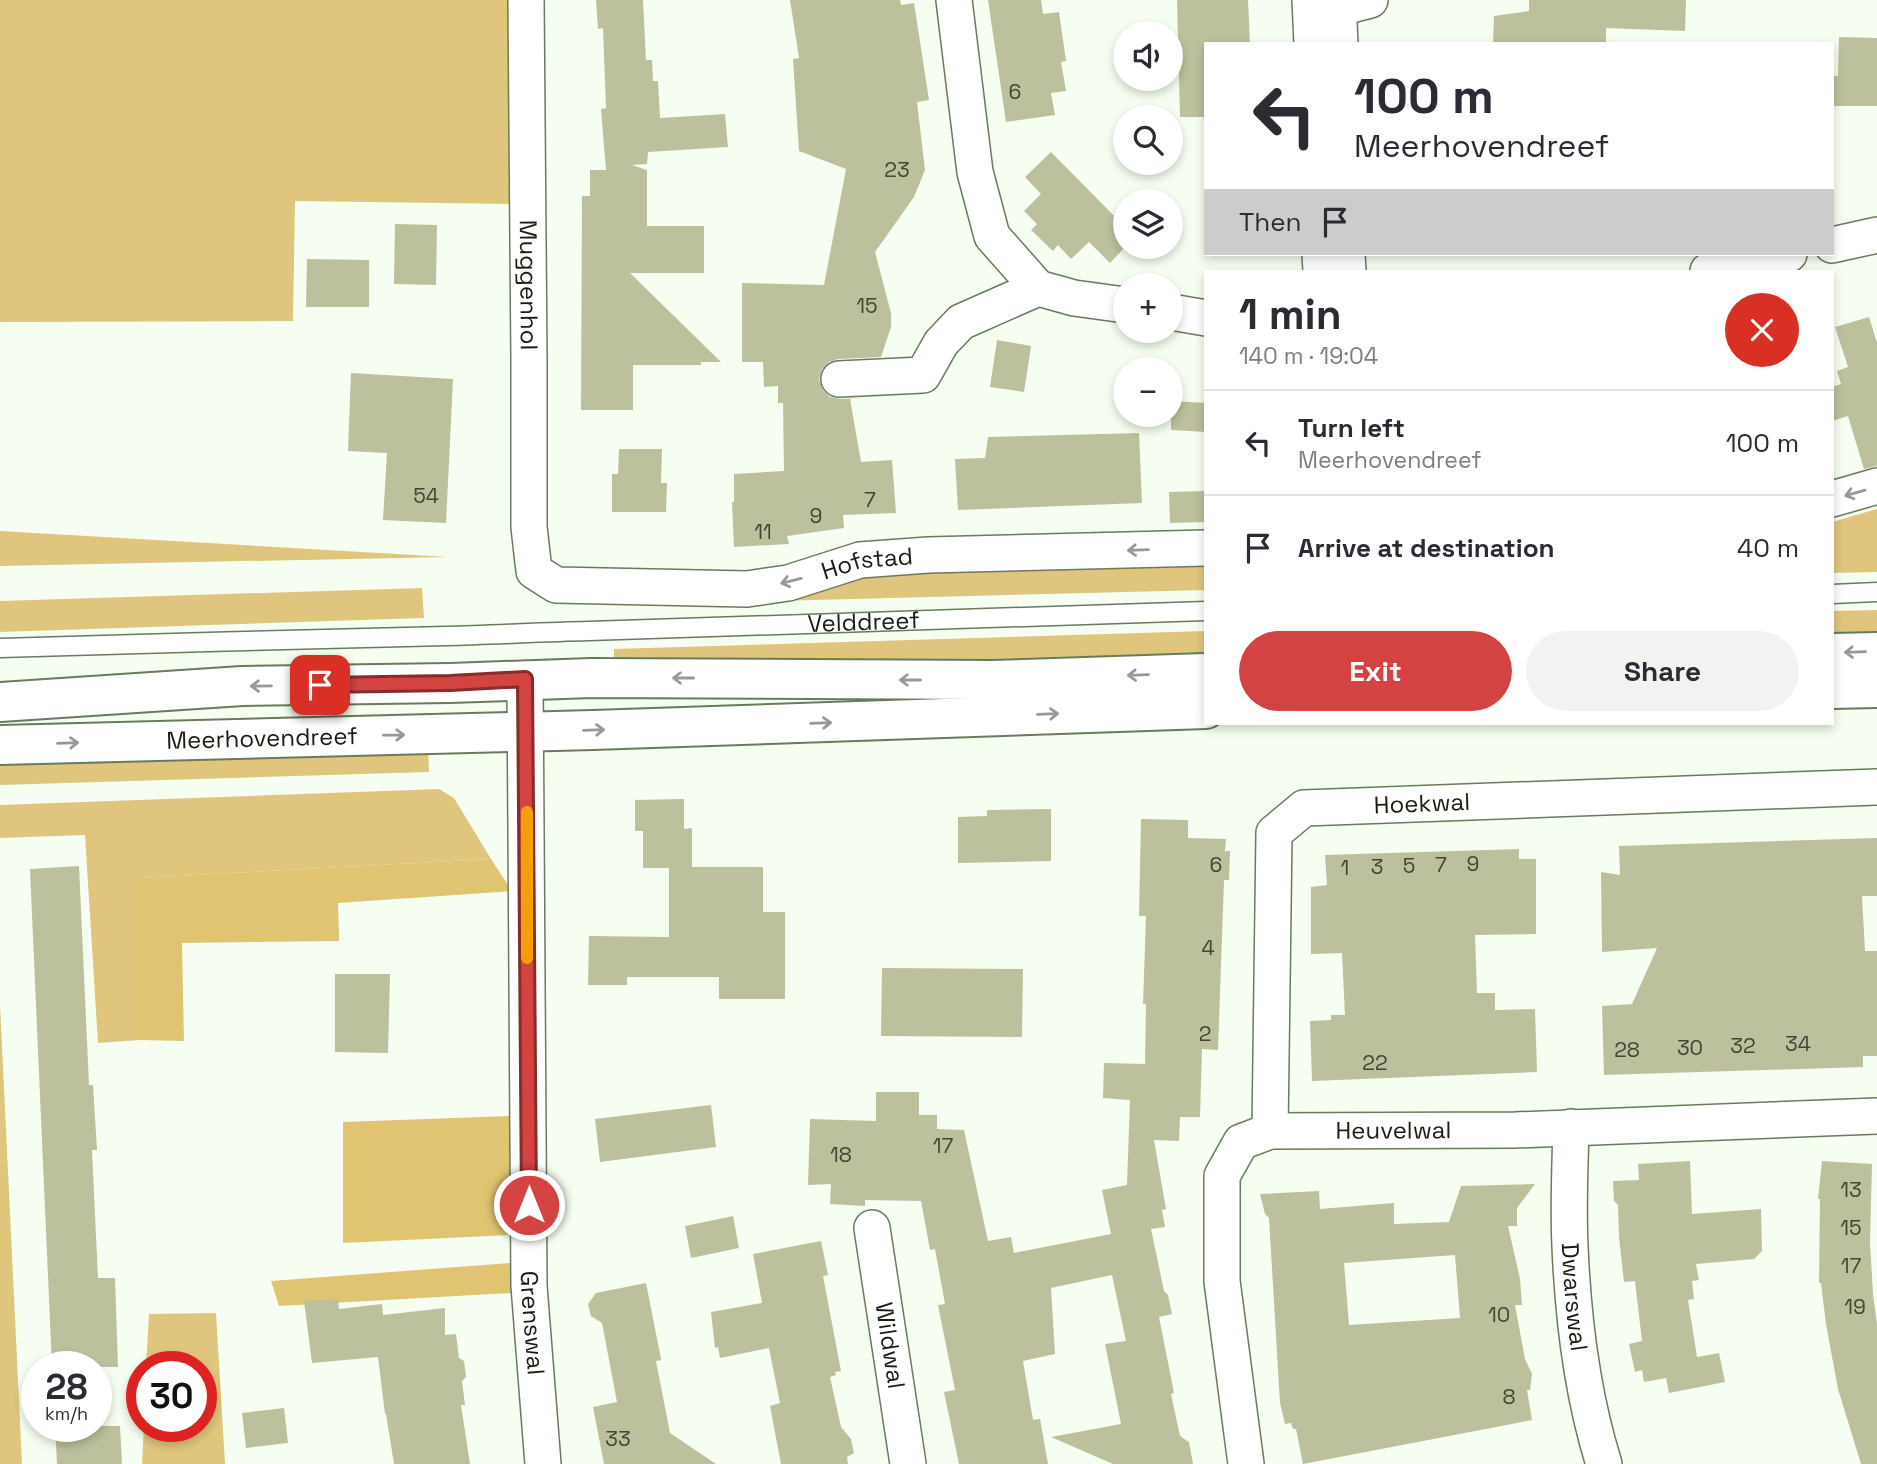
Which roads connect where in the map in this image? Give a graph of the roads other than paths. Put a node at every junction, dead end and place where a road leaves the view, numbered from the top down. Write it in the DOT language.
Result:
graph roads {
  1 [pos="526,0"];
  2 [pos="954,0"];
  3 [pos="1333,3"];
  4 [pos="1313,42"];
  5 [pos="1339,42"];
  6 [pos="1877,235"];
  7 [pos="1834,244"];
  8 [pos="1779,256"];
  9 [pos="1713,270"];
  10 [pos="1038,288"];
  11 [pos="1113,303"];
  12 [pos="1183,314"];
  13 [pos="1204,318"];
  14 [pos="839,379"];
  15 [pos="1877,486"];
  16 [pos="1834,498"];
  17 [pos="1204,548"];
  18 [pos="534,571"];
  19 [pos="1877,592"];
  20 [pos="1834,594"];
  21 [pos="1204,611"];
  22 [pos="0,649"];
  23 [pos="1877,652"];
  24 [pos="1834,653"];
  25 [pos="1204,673"];
  26 [pos="525,679"];
  27 [pos="1877,688"];
  28 [pos="1834,689"];
  29 [pos="0,702"];
  30 [pos="1204,709"];
  31 [pos="525,732"];
  32 [pos="0,744"];
  33 [pos="1877,787"];
  34 [pos="1877,1116"];
  35 [pos="1571,1127"];
  36 [pos="1270,1131"];
  37 [pos="872,1228"];
  38 [pos="543,1464"];
  39 [pos="908,1464"];
  40 [pos="1246,1464"];
  41 [pos="1604,1464"];
  1 -- 18 [label="street, Muggenhol"];
  2 -- 10 [label="street"];
  3 -- 4 [label="street"];
  3 -- 5 [label="street"];
  6 -- 7 [label="street"];
  8 -- 9 [label="street"];
  10 -- 11 [label="street"];
  10 -- 14 [label="street"];
  12 -- 13 [label="street"];
  15 -- 16 [label="street, one-way"];
  17 -- 18 [label="street, Hofstad, one-way"];
  19 -- 20 [label="lane"];
  21 -- 22 [label="lane, Velddreef"];
  23 -- 24 [label="main road, one-way"];
  25 -- 26 [label="main road, one-way"];
  26 -- 29 [label="main road, Meerhovendreef, one-way"];
  26 -- 31 [label="street, Grenswal"];
  27 -- 28 [label="main road"];
  31 -- 30 [label="main road, one-way"];
  32 -- 31 [label="main road, Meerhovendreef, one-way"];
  31 -- 38 [label="street, Grenswal"];
  33 -- 36 [label="street, Hoekwal"];
  34 -- 35 [label="street, Heuvelwal"];
  35 -- 36 [label="street, Heuvelwal"];
  35 -- 41 [label="street, Dwarswal"];
  36 -- 40 [label="street, Heuvelwal"];
  37 -- 39 [label="street, Wildwal"];
}
